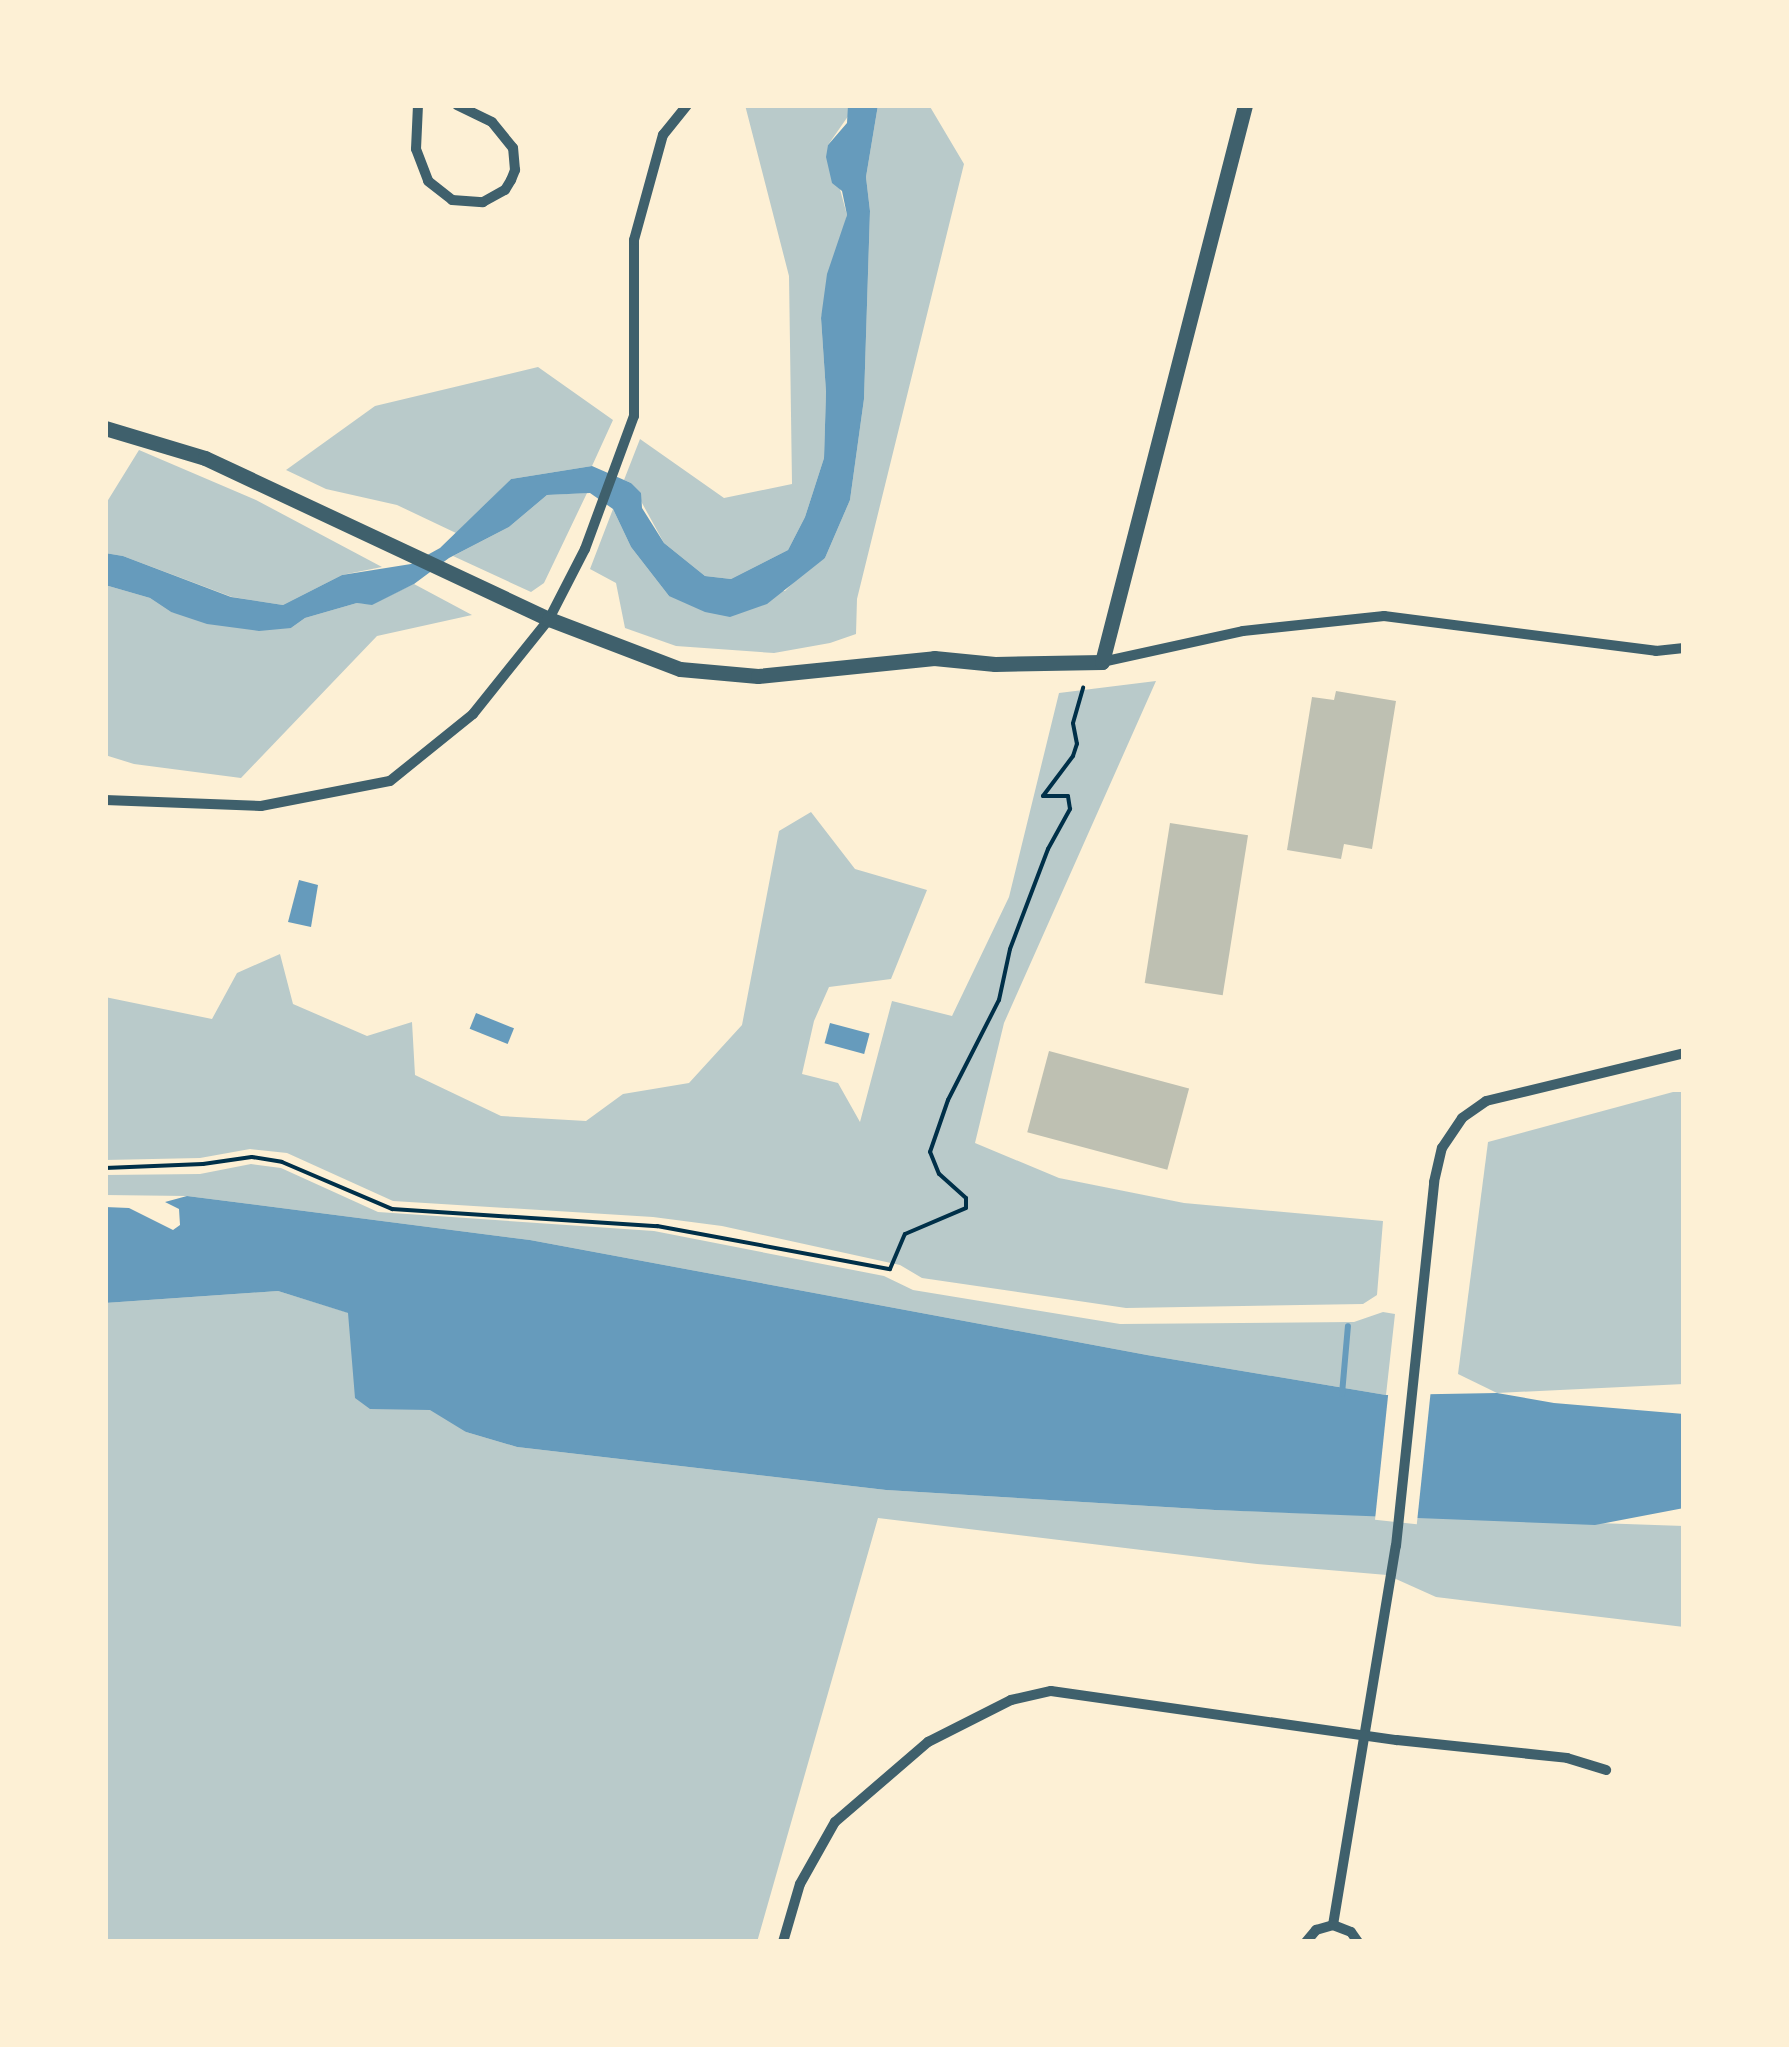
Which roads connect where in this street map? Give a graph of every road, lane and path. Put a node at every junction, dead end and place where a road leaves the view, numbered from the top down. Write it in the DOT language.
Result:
graph roads {
  1 [pos="418,105"];
  2 [pos="457,105"];
  3 [pos="687,105"];
  4 [pos="1245,105"];
  5 [pos="105,428"];
  6 [pos="549,619"];
  7 [pos="1684,648"];
  8 [pos="1102,662"];
  9 [pos="1083,687"];
  10 [pos="105,800"];
  11 [pos="1684,1053"];
  12 [pos="105,1168"];
  13 [pos="1365,1736"];
  14 [pos="1606,1770"];
  15 [pos="1332,1925"];
  16 [pos="784,1942"];
  17 [pos="1306,1942"];
  18 [pos="1358,1942"];
  1 -- 2 [label="street"];
  3 -- 6 [label="street"];
  4 -- 8 [label="street"];
  5 -- 6 [label="street"];
  6 -- 8 [label="street"];
  6 -- 10 [label="street"];
  7 -- 8 [label="street"];
  9 -- 12 [label="path"];
  11 -- 13 [label="street"];
  13 -- 14 [label="street"];
  13 -- 15 [label="street"];
  13 -- 16 [label="street"];
  15 -- 17 [label="street"];
  15 -- 18 [label="street"];
}
